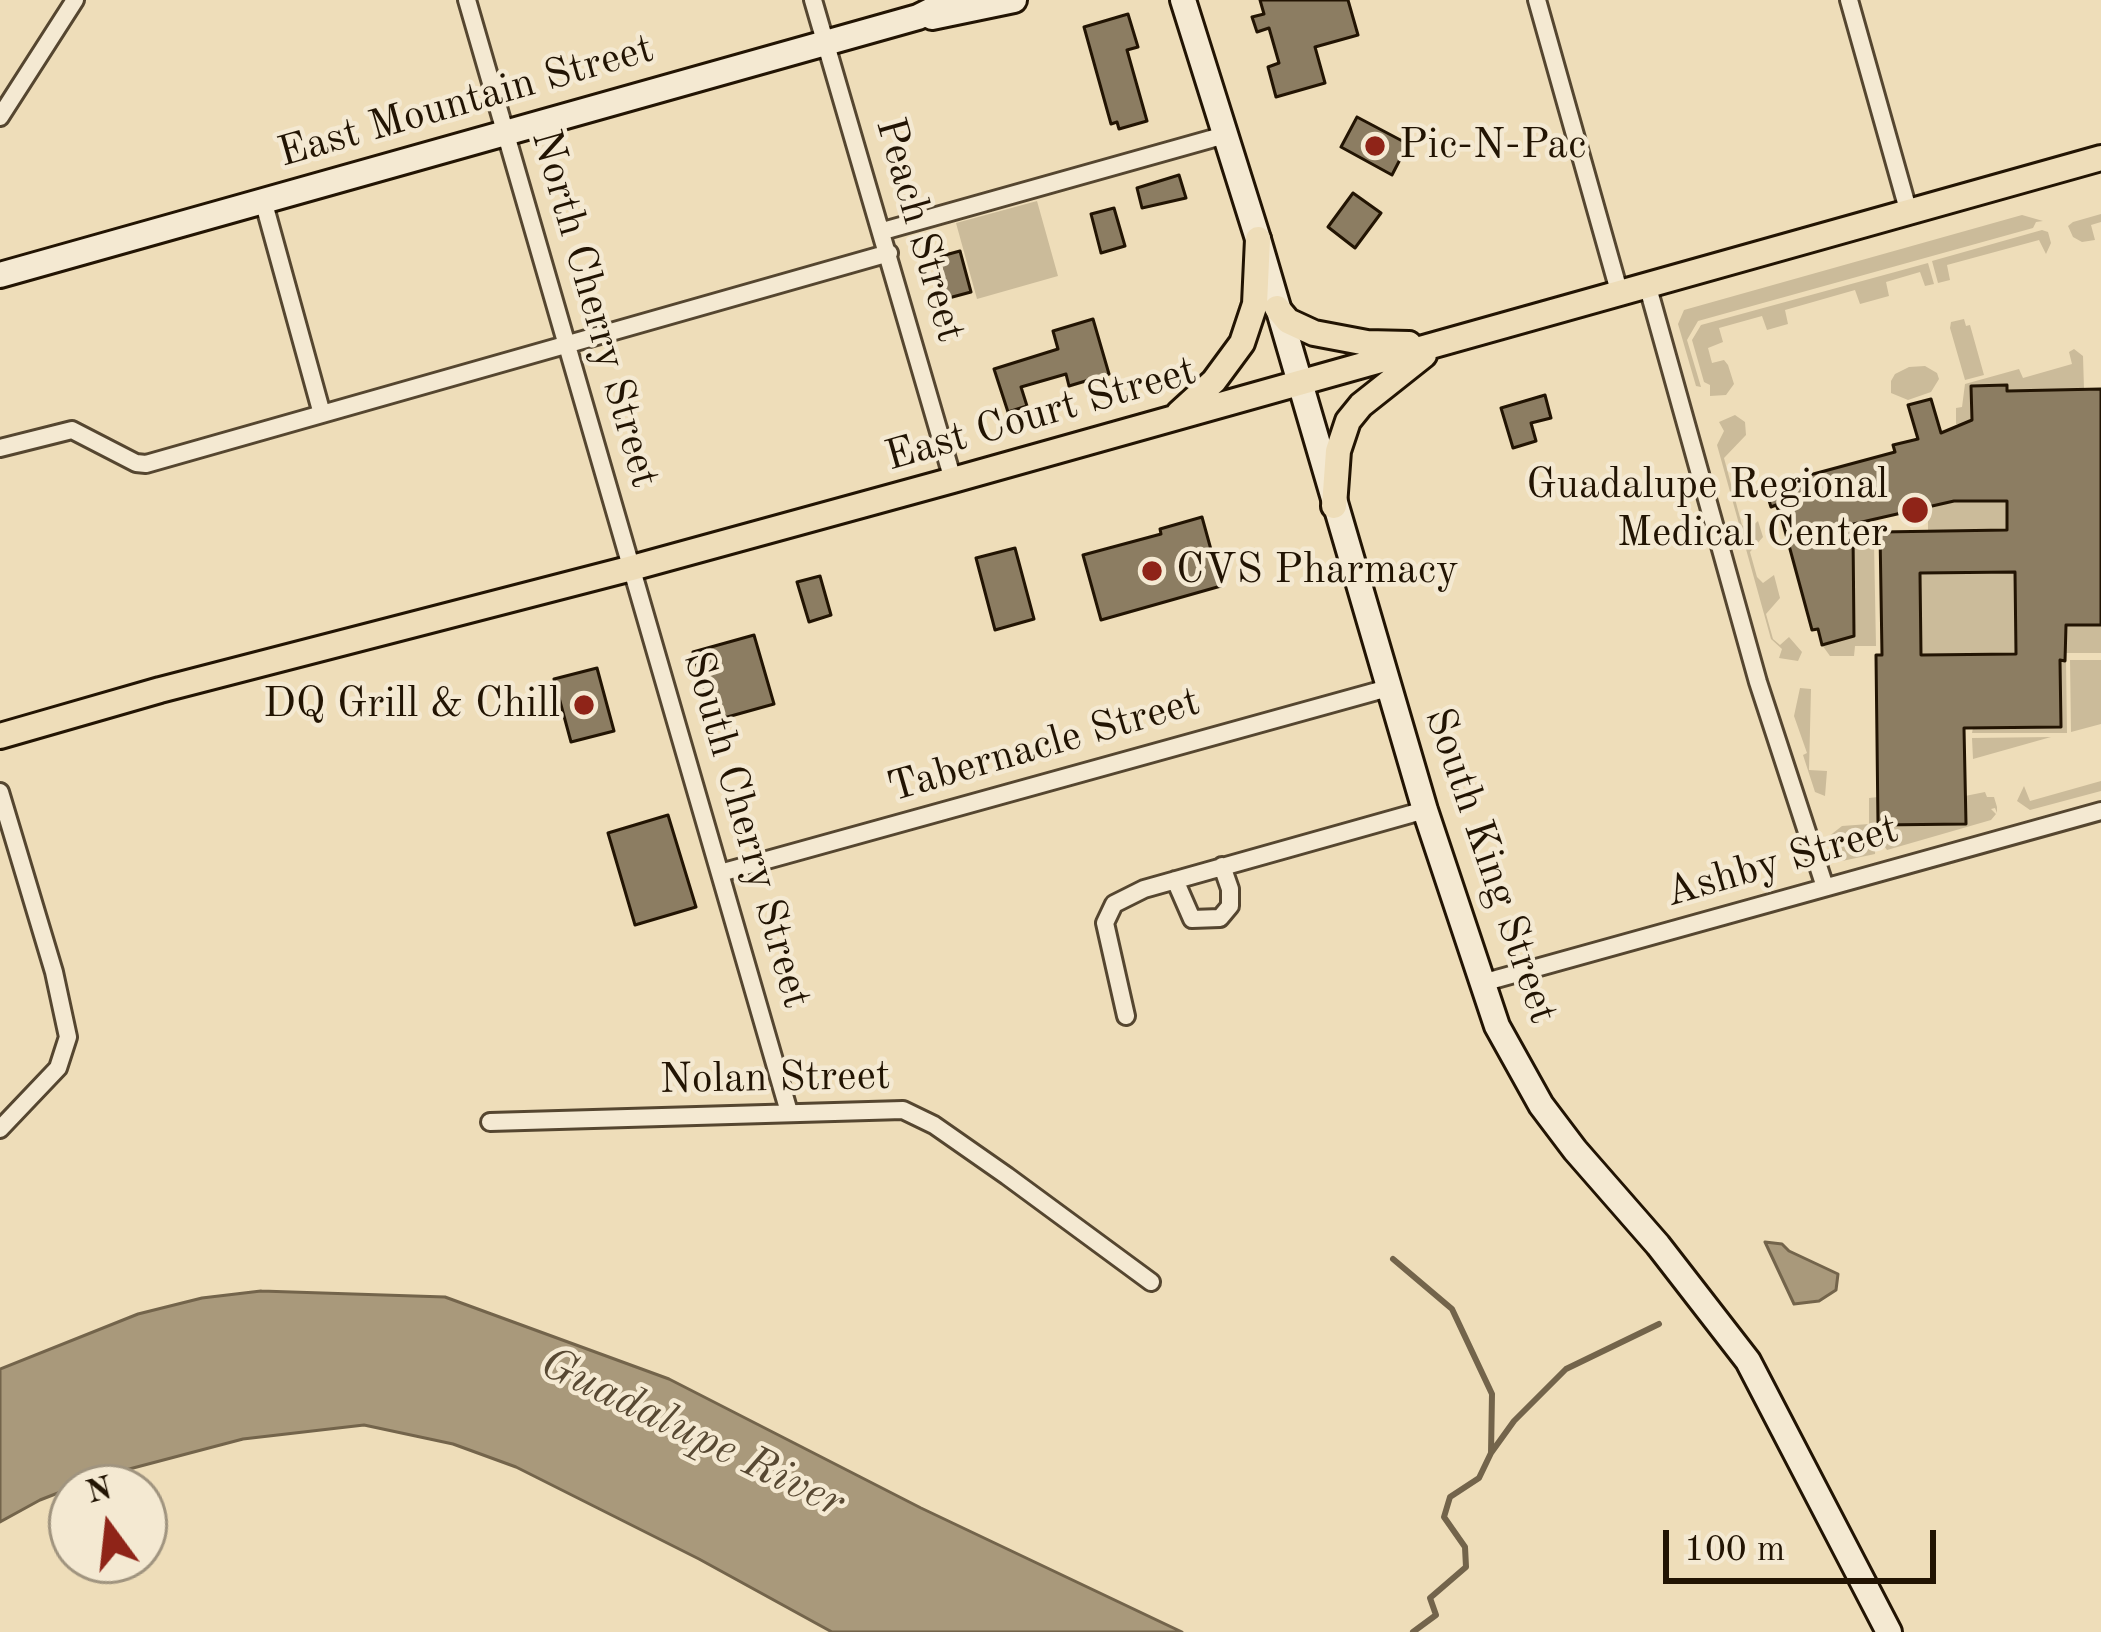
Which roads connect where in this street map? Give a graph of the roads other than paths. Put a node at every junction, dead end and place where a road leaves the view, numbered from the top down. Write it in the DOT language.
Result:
graph roads {
  1 [pos="75,0"];
  2 [pos="467,0"];
  3 [pos="813,0"];
  4 [pos="952,0"];
  5 [pos="1014,0"];
  6 [pos="1183,0"];
  7 [pos="1538,0"];
  8 [pos="1849,0"];
  9 [pos="918,17"];
  10 [pos="826,42"];
  11 [pos="0,118"];
  12 [pos="505,131"];
  13 [pos="1225,135"];
  14 [pos="2101,158"];
  15 [pos="262,200"];
  16 [pos="1909,213"];
  17 [pos="884,231"];
  18 [pos="1258,239"];
  19 [pos="889,253"];
  20 [pos="0,275"];
  21 [pos="1648,284"];
  22 [pos="1619,291"];
  23 [pos="1276,308"];
  24 [pos="570,343"];
  25 [pos="1441,344"];
  26 [pos="1298,384"];
  27 [pos="322,414"];
  28 [pos="1172,419"];
  29 [pos="0,448"];
  30 [pos="953,480"];
  31 [pos="1334,506"];
  32 [pos="632,568"];
  33 [pos="1388,688"];
  34 [pos="0,736"];
  35 [pos="0,792"];
  36 [pos="1425,810"];
  37 [pos="2101,811"];
  38 [pos="1222,866"];
  39 [pos="720,874"];
  40 [pos="1175,880"];
  41 [pos="1825,887"];
  42 [pos="1482,983"];
  43 [pos="1126,1016"];
  44 [pos="789,1112"];
  45 [pos="490,1122"];
  46 [pos="0,1130"];
  47 [pos="1151,1282"];
  48 [pos="1889,1632"];
  1 -- 11 [label="street"];
  2 -- 12 [label="street, North Cherry Street"];
  3 -- 10 [label="street, Peach Street"];
  4 -- 9 [label="main road, East Mountain Street"];
  5 -- 9 [label="main road"];
  6 -- 13 [label="main road, South King Street"];
  7 -- 22 [label="street"];
  8 -- 16 [label="street"];
  9 -- 10 [label="main road, East Mountain Street"];
  10 -- 12 [label="main road, East Mountain Street"];
  10 -- 17 [label="street, Peach Street"];
  12 -- 15 [label="main road, East Mountain Street"];
  12 -- 24 [label="street, North Cherry Street"];
  13 -- 17 [label="street"];
  13 -- 18 [label="main road, South King Street"];
  14 -- 16 [label="main road, East Court Street"];
  15 -- 20 [label="main road, East Mountain Street"];
  15 -- 27 [label="street"];
  16 -- 21 [label="main road, East Court Street"];
  17 -- 19 [label="street, Peach Street"];
  18 -- 23 [label="main road, South King Street"];
  18 -- 28 [label="main road"];
  19 -- 24 [label="street"];
  19 -- 30 [label="street, Peach Street"];
  21 -- 22 [label="main road, East Court Street"];
  21 -- 41 [label="street"];
  22 -- 25 [label="main road, East Court Street"];
  23 -- 25 [label="main road"];
  23 -- 26 [label="main road, South King Street"];
  24 -- 27 [label="street"];
  24 -- 32 [label="street, North Cherry Street"];
  25 -- 26 [label="main road, East Court Street"];
  25 -- 31 [label="main road"];
  26 -- 28 [label="main road, East Court Street"];
  26 -- 31 [label="main road, South King Street"];
  27 -- 29 [label="street"];
  28 -- 30 [label="main road, East Court Street"];
  30 -- 32 [label="main road, East Court Street"];
  31 -- 33 [label="main road, South King Street"];
  32 -- 34 [label="main road, East Court Street"];
  32 -- 39 [label="street, South Cherry Street"];
  33 -- 36 [label="main road, South King Street"];
  33 -- 39 [label="street, Tabernacle Street"];
  35 -- 46 [label="street"];
  36 -- 38 [label="street"];
  36 -- 42 [label="main road, South King Street"];
  37 -- 41 [label="street, Ashby Street"];
  38 -- 40 [label="street"];
  38 -- 40 [label="street"];
  39 -- 44 [label="street, South Cherry Street"];
  40 -- 43 [label="street"];
  41 -- 42 [label="street, Ashby Street"];
  42 -- 48 [label="main road, South King Street"];
  44 -- 45 [label="street, Nolan Street"];
  44 -- 47 [label="street, Nolan Street"];
}
